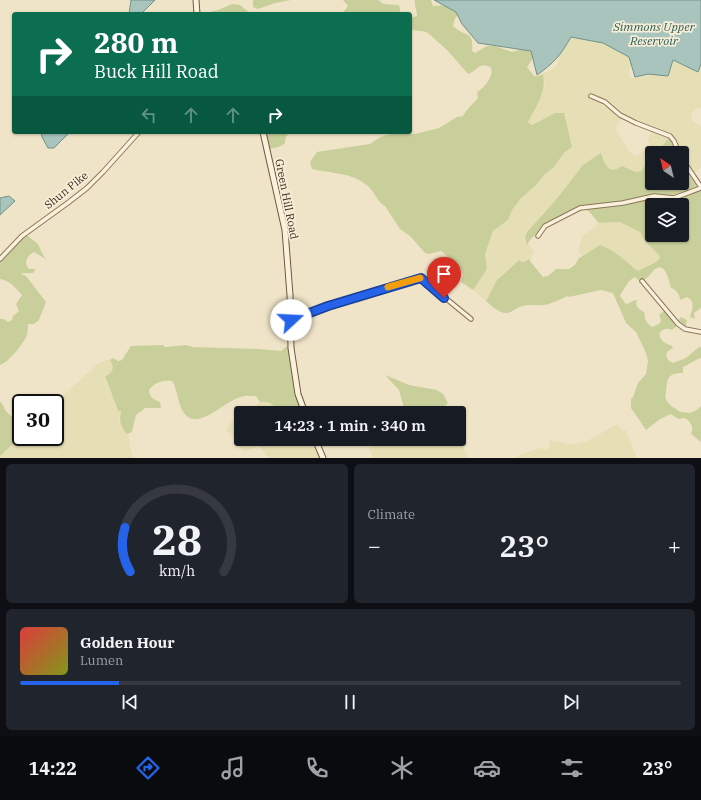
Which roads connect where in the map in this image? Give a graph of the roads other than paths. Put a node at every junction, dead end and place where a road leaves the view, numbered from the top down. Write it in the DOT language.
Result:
graph roads {
  1 [pos="196,0"];
  2 [pos="197,12"];
  3 [pos="591,96"];
  4 [pos="137,134"];
  5 [pos="263,134"];
  6 [pos="676,146"];
  7 [pos="689,169"];
  8 [pos="701,188"];
  9 [pos="538,236"];
  10 [pos="0,259"];
  11 [pos="642,281"];
  12 [pos="471,319"];
  13 [pos="291,320"];
  14 [pos="701,332"];
  15 [pos="302,406"];
  16 [pos="318,446"];
  17 [pos="323,458"];
  1 -- 2 [label="main road"];
  3 -- 6 [label="street"];
  4 -- 10 [label="street, Shun Pike"];
  5 -- 13 [label="main road, Green Hill Road"];
  7 -- 8 [label="street"];
  8 -- 9 [label="street"];
  11 -- 14 [label="street"];
  12 -- 13 [label="street"];
  13 -- 15 [label="main road, Green Hill Road"];
  16 -- 17 [label="main road"];
}
